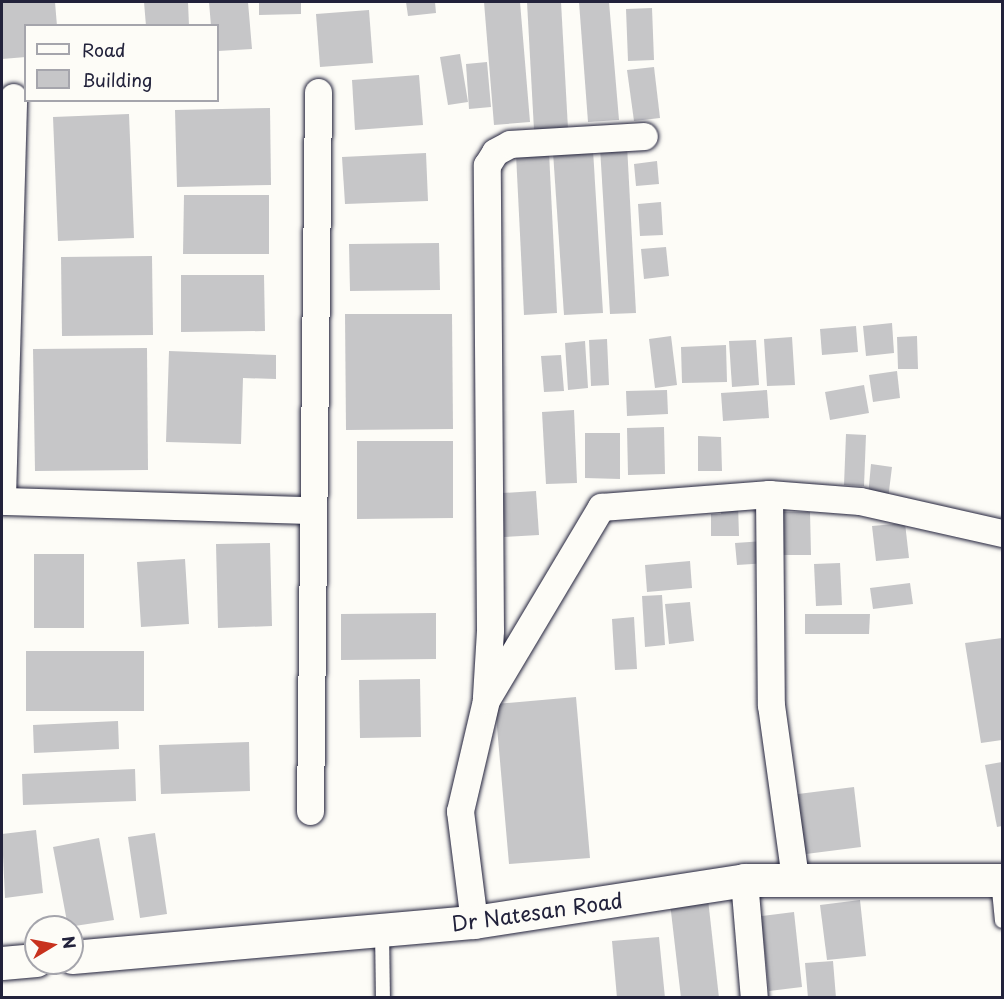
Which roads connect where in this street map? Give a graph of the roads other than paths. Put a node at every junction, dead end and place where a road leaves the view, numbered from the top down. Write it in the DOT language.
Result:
graph roads {
  1 [pos="318,92"];
  2 [pos="13,97"];
  3 [pos="645,136"];
  4 [pos="769,494"];
  5 [pos="2,499"];
  6 [pos="314,510"];
  7 [pos="1002,533"];
  8 [pos="486,700"];
  9 [pos="310,811"];
  10 [pos="795,879"];
  11 [pos="744,880"];
  12 [pos="1000,880"];
  13 [pos="1002,921"];
  14 [pos="474,922"];
  15 [pos="382,930"];
  16 [pos="84,956"];
  17 [pos="24,961"];
  18 [pos="2,963"];
  19 [pos="383,998"];
  20 [pos="754,998"];
  1 -- 6 [label="street"];
  2 -- 5 [label="street"];
  3 -- 8 [label="street"];
  4 -- 7 [label="street"];
  4 -- 8 [label="street"];
  4 -- 10 [label="street"];
  5 -- 6 [label="street"];
  6 -- 9 [label="street"];
  8 -- 14 [label="street"];
  10 -- 11 [label="main road, Dr Natesan Road"];
  10 -- 12 [label="main road, Dr Natesan Road"];
  11 -- 14 [label="main road, Dr Natesan Road"];
  11 -- 20 [label="street"];
  12 -- 13 [label="lane"];
  14 -- 15 [label="main road, Dr Natesan Road"];
  15 -- 16 [label="main road, Dr Natesan Road"];
  15 -- 19 [label="lane"];
  17 -- 18 [label="main road"];
}
